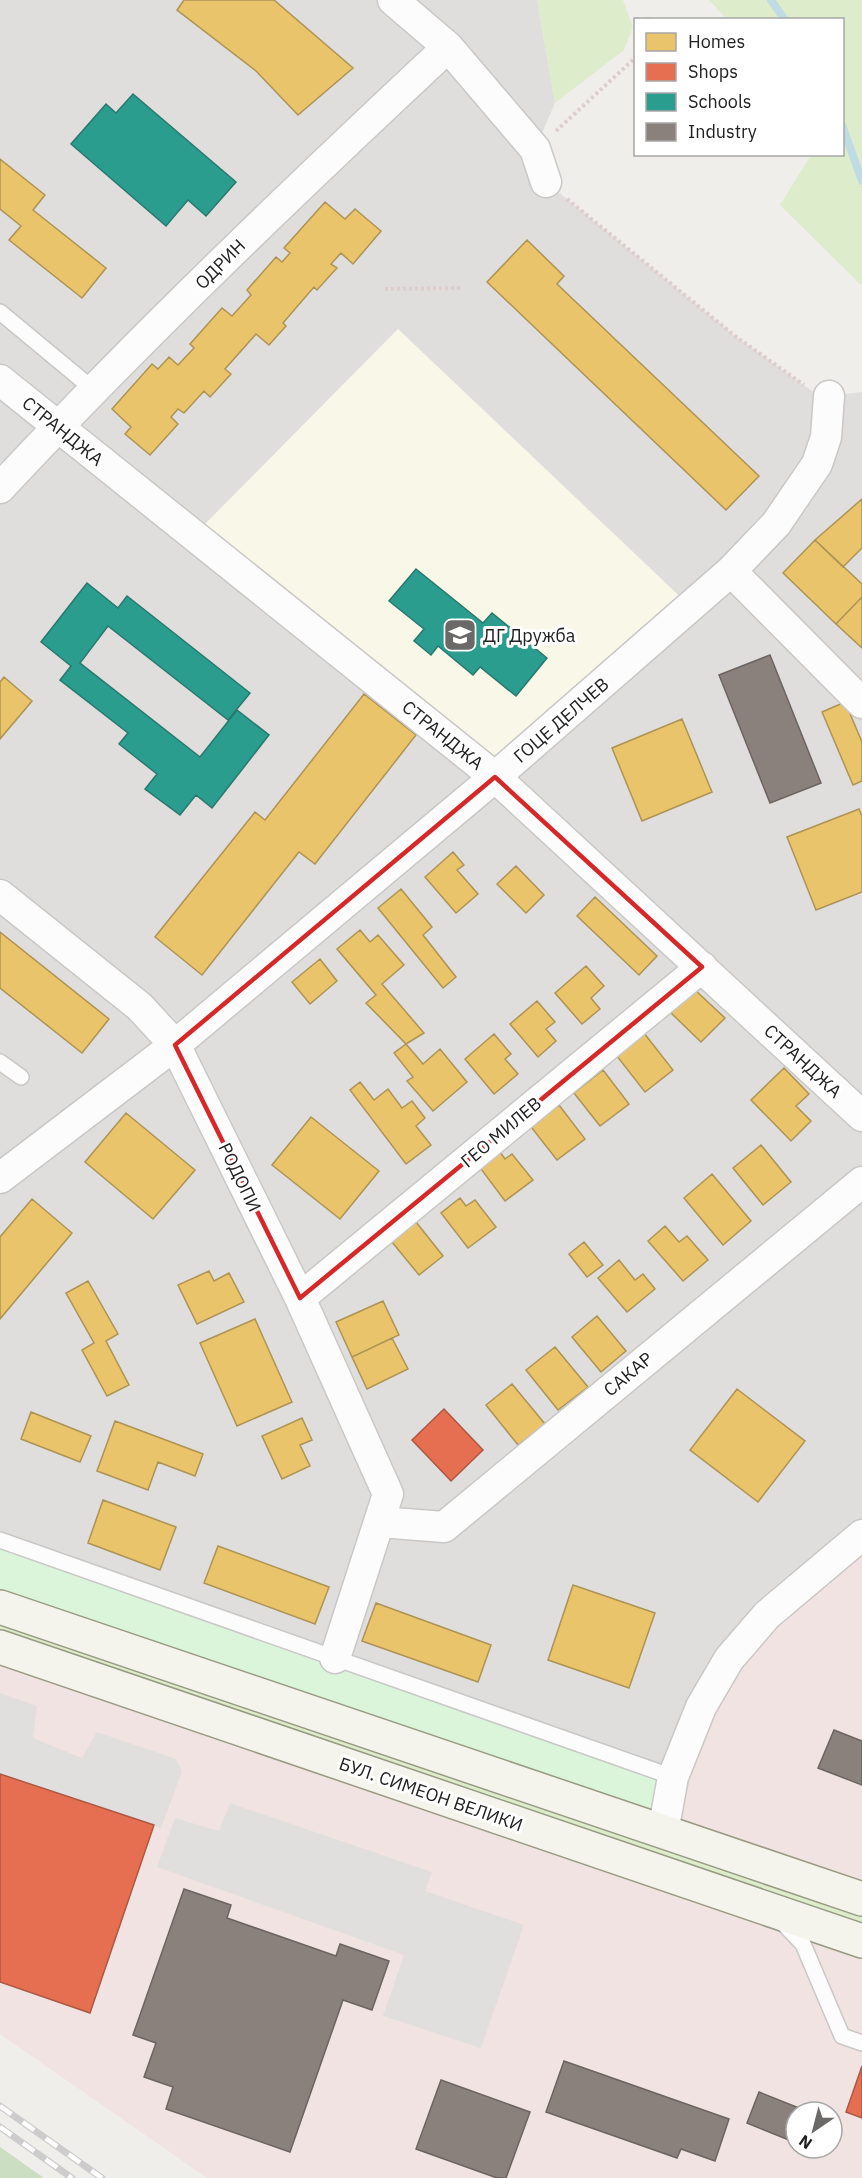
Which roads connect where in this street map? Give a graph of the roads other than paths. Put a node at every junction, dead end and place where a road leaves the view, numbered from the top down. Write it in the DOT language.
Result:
graph roads {
  1 [pos="393,0"];
  2 [pos="448,47"];
  3 [pos="546,182"];
  4 [pos="0,312"];
  5 [pos="0,380"];
  6 [pos="94,390"];
  7 [pos="829,396"];
  8 [pos="57,427"];
  9 [pos="0,488"];
  10 [pos="731,571"];
  11 [pos="862,704"];
  12 [pos="495,777"];
  13 [pos="0,895"];
  14 [pos="702,967"];
  15 [pos="175,1045"];
  16 [pos="0,1062"];
  17 [pos="21,1077"];
  18 [pos="862,1116"];
  19 [pos="0,1178"];
  20 [pos="862,1182"];
  21 [pos="300,1298"];
  22 [pos="380,1522"];
  23 [pos="862,1535"];
  24 [pos="0,1540"];
  25 [pos="0,1607"];
  26 [pos="0,1647"];
  27 [pos="335,1658"];
  28 [pos="673,1777"];
  29 [pos="663,1832"];
  30 [pos="862,1899"];
  31 [pos="771,1910"];
  32 [pos="862,1941"];
  33 [pos="862,2043"];
  1 -- 2 [label="street"];
  2 -- 3 [label="street"];
  2 -- 6 [label="street, ОДРИН"];
  4 -- 6 [label="lane"];
  5 -- 8 [label="street, СТРАНДЖА"];
  6 -- 8 [label="street, ОДРИН"];
  7 -- 10 [label="street, ГОЦЕ ДЕЛЧЕВ"];
  8 -- 9 [label="street, ОДРИН"];
  8 -- 12 [label="street, СТРАНДЖА"];
  10 -- 11 [label="street"];
  10 -- 12 [label="street, ГОЦЕ ДЕЛЧЕВ"];
  12 -- 14 [label="street, СТРАНДЖА"];
  12 -- 15 [label="street, ГОЦЕ ДЕЛЧЕВ"];
  13 -- 15 [label="street, РОДОПИ"];
  14 -- 18 [label="street, СТРАНДЖА"];
  14 -- 21 [label="street, ГЕО МИЛЕВ"];
  15 -- 19 [label="street, ГОЦЕ ДЕЛЧЕВ"];
  15 -- 21 [label="street, РОДОПИ"];
  16 -- 17 [label="lane"];
  20 -- 22 [label="street, САКАР"];
  21 -- 22 [label="street, РОДОПИ"];
  22 -- 27 [label="street, РОДОПИ"];
  23 -- 28 [label="street"];
  24 -- 27 [label="lane"];
  25 -- 29 [label="main road"];
  26 -- 31 [label="main road, БУЛ. СИМЕОН ВЕЛИКИ"];
  27 -- 28 [label="lane"];
  28 -- 29 [label="street"];
  29 -- 30 [label="main road"];
  31 -- 32 [label="main road, БУЛ. СИМЕОН ВЕЛИКИ"];
  31 -- 33 [label="lane"];
}
